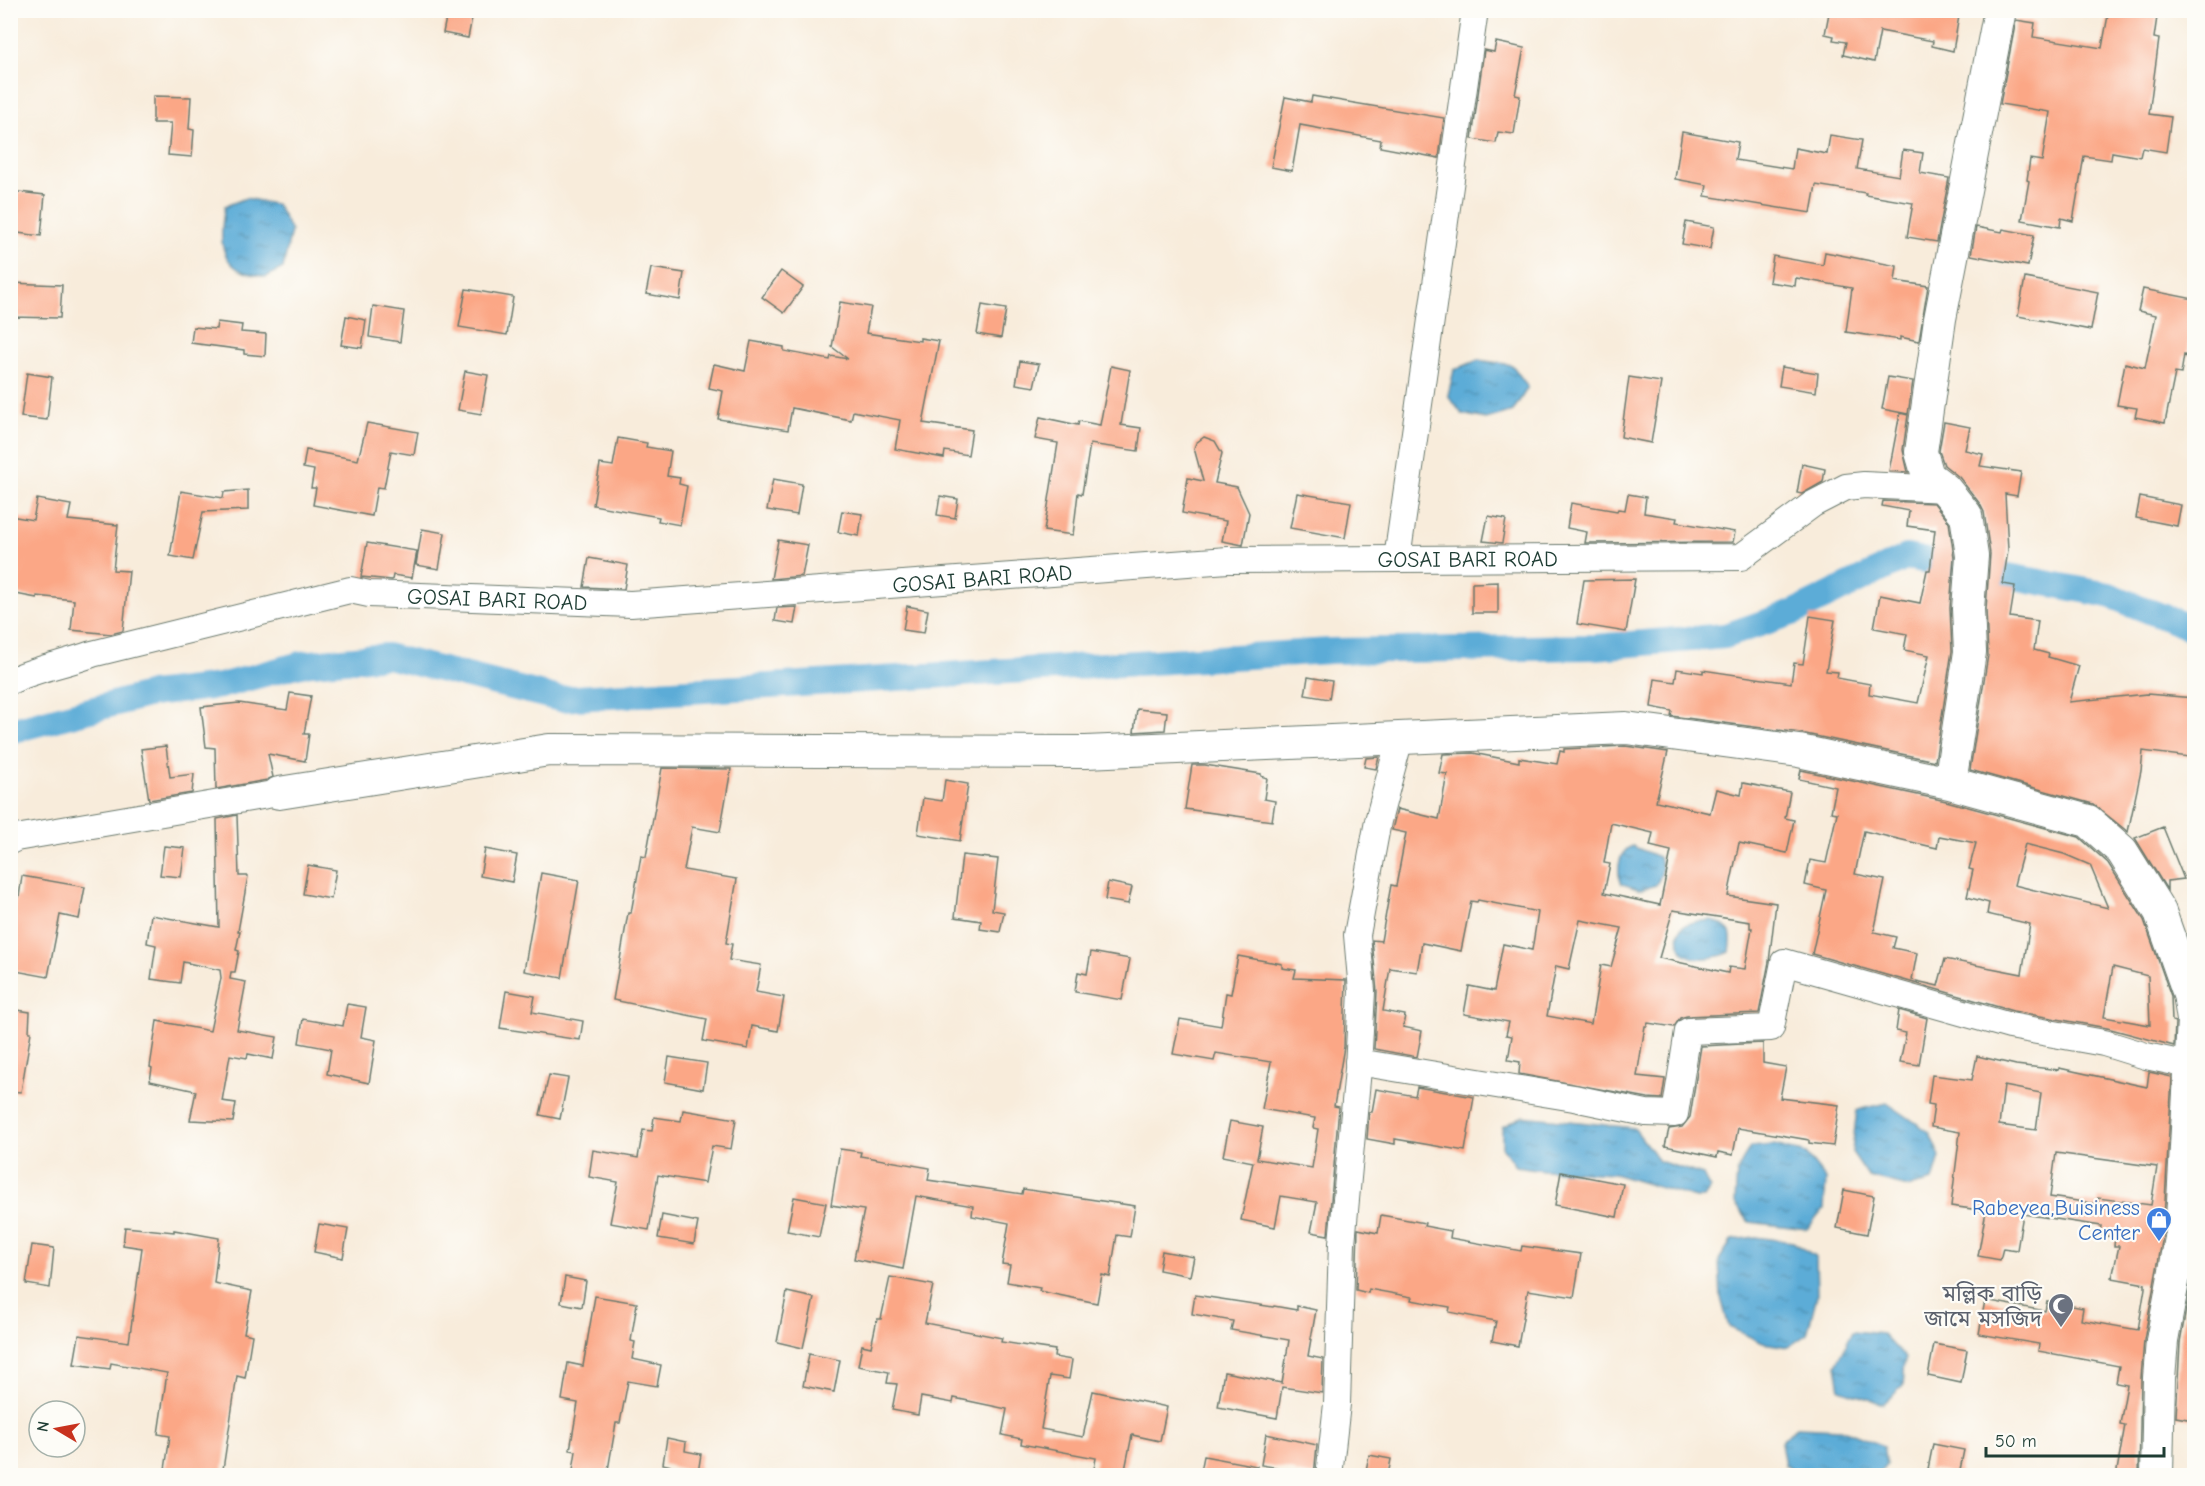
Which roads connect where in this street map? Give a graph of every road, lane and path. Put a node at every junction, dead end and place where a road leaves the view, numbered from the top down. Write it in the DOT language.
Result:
graph roads {
  1 [pos="1475,10"];
  2 [pos="2000,10"];
  3 [pos="1945,489"];
  4 [pos="1397,559"];
  5 [pos="10,681"];
  6 [pos="1400,738"];
  7 [pos="1950,783"];
  8 [pos="279,793"];
  9 [pos="10,841"];
  10 [pos="1359,1062"];
  11 [pos="2189,1065"];
  12 [pos="2191,1126"];
  13 [pos="1329,1476"];
  14 [pos="2157,1476"];
  1 -- 4 [label="street"];
  2 -- 3 [label="street"];
  3 -- 4 [label="street, GOSAI BARI ROAD"];
  3 -- 7 [label="street"];
  4 -- 5 [label="street, GOSAI BARI ROAD"];
  6 -- 7 [label="street"];
  6 -- 8 [label="street"];
  6 -- 10 [label="street"];
  7 -- 11 [label="street"];
  8 -- 9 [label="street"];
  10 -- 11 [label="street"];
  10 -- 13 [label="street"];
  11 -- 12 [label="street"];
  12 -- 14 [label="street"];
}
